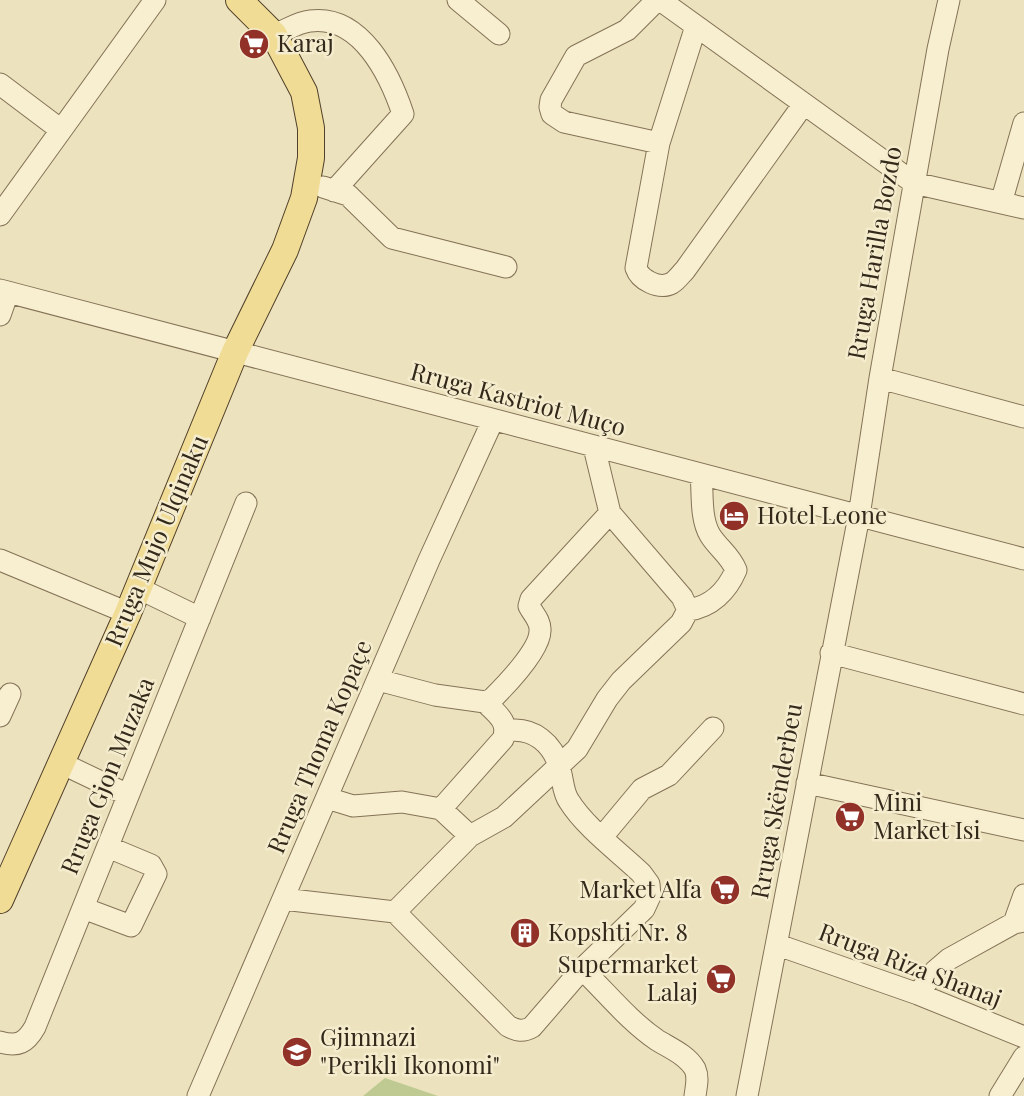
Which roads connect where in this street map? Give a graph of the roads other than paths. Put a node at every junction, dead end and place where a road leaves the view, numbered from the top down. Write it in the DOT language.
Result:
graph roads {
  1 [pos="155,0"];
  2 [pos="239,0"];
  3 [pos="458,0"];
  4 [pos="658,0"];
  5 [pos="949,0"];
  6 [pos="696,26"];
  7 [pos="499,34"];
  8 [pos="274,35"];
  9 [pos="0,84"];
  10 [pos="803,105"];
  11 [pos="1024,123"];
  12 [pos="61,130"];
  13 [pos="660,143"];
  14 [pos="308,181"];
  15 [pos="914,183"];
  16 [pos="334,191"];
  17 [pos="1001,203"];
  18 [pos="1024,208"];
  19 [pos="0,215"];
  20 [pos="506,267"];
  21 [pos="4,291"];
  22 [pos="0,315"];
  23 [pos="235,352"];
  24 [pos="880,378"];
  25 [pos="1024,417"];
  26 [pos="493,420"];
  27 [pos="594,447"];
  28 [pos="701,475"];
  29 [pos="246,503"];
  30 [pos="610,513"];
  31 [pos="859,516"];
  32 [pos="1024,559"];
  33 [pos="0,560"];
  34 [pos="138,588"];
  35 [pos="688,610"];
  36 [pos="128,613"];
  37 [pos="200,618"];
  38 [pos="831,653"];
  39 [pos="377,680"];
  40 [pos="10,694"];
  41 [pos="485,702"];
  42 [pos="1024,704"];
  43 [pos="0,716"];
  44 [pos="713,728"];
  45 [pos="506,731"];
  46 [pos="61,762"];
  47 [pos="560,766"];
  48 [pos="807,783"];
  49 [pos="128,796"];
  50 [pos="327,798"];
  51 [pos="441,808"];
  52 [pos="1024,830"];
  53 [pos="470,836"];
  54 [pos="602,837"];
  55 [pos="108,846"];
  56 [pos="1024,895"];
  57 [pos="283,899"];
  58 [pos="0,900"];
  59 [pos="83,908"];
  60 [pos="395,912"];
  61 [pos="1019,922"];
  62 [pos="778,945"];
  63 [pos="582,969"];
  64 [pos="918,995"];
  65 [pos="1024,1037"];
  66 [pos="0,1042"];
  67 [pos="1024,1057"];
  68 [pos="198,1096"];
  69 [pos="695,1096"];
  70 [pos="747,1096"];
  71 [pos="1000,1096"];
  1 -- 12 [label="street"];
  2 -- 8 [label="main road, Rruga Mujo Ulqinaku"];
  3 -- 7 [label="street"];
  4 -- 6 [label="street"];
  4 -- 13 [label="street"];
  5 -- 15 [label="street, Rruga Harilla Bozdo"];
  6 -- 10 [label="street"];
  6 -- 13 [label="street"];
  8 -- 14 [label="main road, Rruga Mujo Ulqinaku"];
  8 -- 16 [label="street"];
  9 -- 12 [label="street"];
  10 -- 13 [label="street"];
  10 -- 15 [label="street"];
  11 -- 17 [label="street"];
  12 -- 19 [label="street"];
  14 -- 16 [label="street"];
  14 -- 23 [label="main road, Rruga Mujo Ulqinaku"];
  15 -- 17 [label="street"];
  15 -- 24 [label="street, Rruga Harilla Bozdo"];
  16 -- 20 [label="street"];
  17 -- 18 [label="street"];
  21 -- 22 [label="street"];
  21 -- 23 [label="street, Rruga Kastriot Muço"];
  23 -- 26 [label="street, Rruga Kastriot Muço"];
  23 -- 34 [label="main road, Rruga Mujo Ulqinaku"];
  24 -- 25 [label="street"];
  24 -- 31 [label="street, Rruga Harilla Bozdo"];
  26 -- 27 [label="street, Rruga Kastriot Muço"];
  26 -- 39 [label="street, Rruga Thoma Kopaçe"];
  27 -- 28 [label="street, Rruga Kastriot Muço"];
  27 -- 30 [label="street"];
  28 -- 31 [label="street, Rruga Kastriot Muço"];
  28 -- 35 [label="street"];
  29 -- 37 [label="street, Rruga Gjon Muzaka"];
  30 -- 35 [label="street"];
  30 -- 41 [label="street"];
  31 -- 32 [label="street, Rruga Kastriot Muço"];
  31 -- 38 [label="street, Rruga Skënderbeu"];
  33 -- 36 [label="street"];
  34 -- 36 [label="main road, Rruga Mujo Ulqinaku"];
  34 -- 37 [label="street"];
  35 -- 47 [label="street"];
  36 -- 46 [label="main road, Rruga Mujo Ulqinaku"];
  37 -- 49 [label="street, Rruga Gjon Muzaka"];
  38 -- 42 [label="street"];
  38 -- 48 [label="street, Rruga Skënderbeu"];
  39 -- 41 [label="street"];
  39 -- 50 [label="street, Rruga Thoma Kopaçe"];
  40 -- 43 [label="street"];
  41 -- 45 [label="street"];
  44 -- 54 [label="street"];
  45 -- 47 [label="street"];
  45 -- 51 [label="street"];
  46 -- 49 [label="street"];
  46 -- 58 [label="main road, Rruga Mujo Ulqinaku"];
  47 -- 53 [label="street"];
  47 -- 54 [label="street"];
  48 -- 52 [label="street"];
  48 -- 62 [label="street, Rruga Skënderbeu"];
  49 -- 55 [label="street, Rruga Gjon Muzaka"];
  50 -- 51 [label="street"];
  50 -- 57 [label="street, Rruga Thoma Kopaçe"];
  51 -- 53 [label="street"];
  53 -- 60 [label="street"];
  54 -- 63 [label="street"];
  55 -- 59 [label="street, Rruga Gjon Muzaka"];
  55 -- 59 [label="street"];
  56 -- 61 [label="street"];
  57 -- 60 [label="street"];
  57 -- 68 [label="street, Rruga Thoma Kopaçe"];
  59 -- 66 [label="street, Rruga Gjon Muzaka"];
  60 -- 63 [label="street"];
  61 -- 64 [label="street"];
  62 -- 64 [label="street, Rruga Riza Shanaj"];
  62 -- 70 [label="street, Rruga Skënderbeu"];
  63 -- 69 [label="street"];
  64 -- 65 [label="street, Rruga Riza Shanaj"];
  67 -- 71 [label="street"];
}
